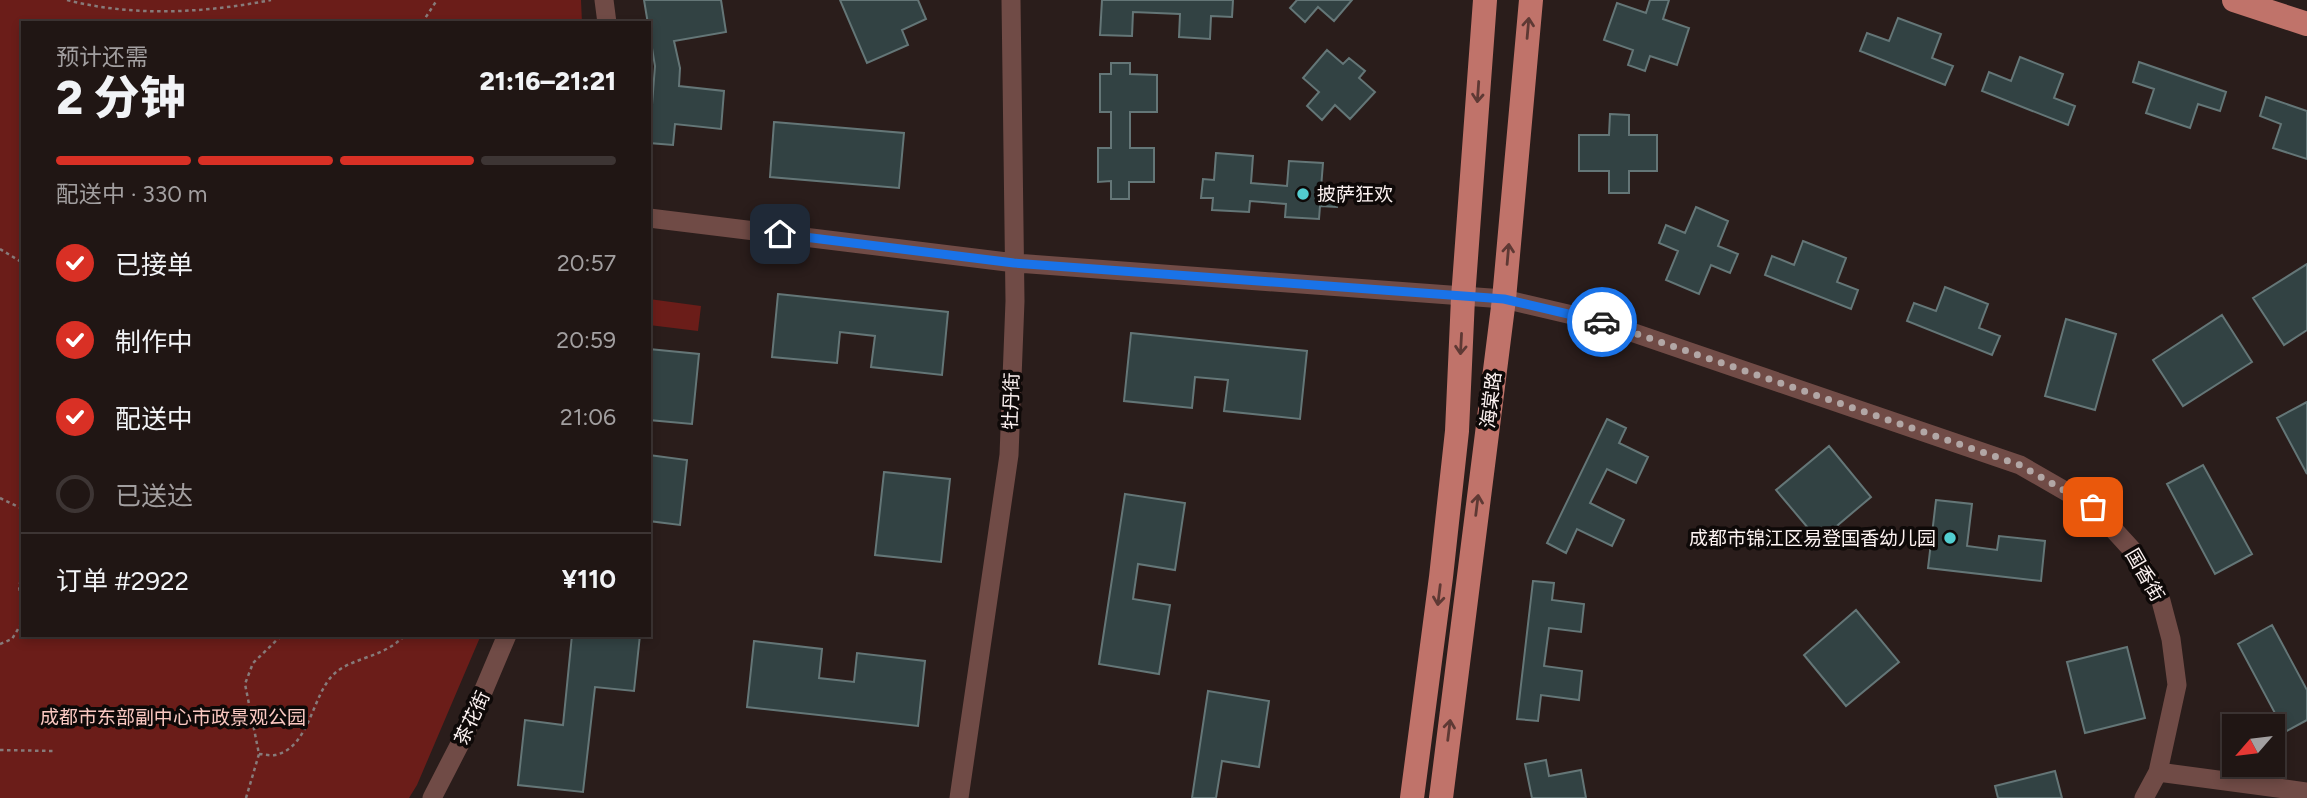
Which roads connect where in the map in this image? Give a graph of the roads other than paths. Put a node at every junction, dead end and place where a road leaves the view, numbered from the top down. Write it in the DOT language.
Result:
graph roads {
  1 [pos="604,0"];
  2 [pos="1011,0"];
  3 [pos="1485,0"];
  4 [pos="1531,0"];
  5 [pos="2234,0"];
  6 [pos="607,21"];
  7 [pos="2307,23"];
  8 [pos="651,218"];
  9 [pos="1014,263"];
  10 [pos="1463,298"];
  11 [pos="1504,299"];
  12 [pos="506,637"];
  13 [pos="2158,772"];
  14 [pos="2307,792"];
  15 [pos="432,798"];
  16 [pos="959,798"];
  17 [pos="1412,798"];
  18 [pos="1441,798"];
  19 [pos="2144,798"];
  1 -- 6 [label="street"];
  2 -- 9 [label="street, 牡丹街"];
  3 -- 10 [label="main road, 海棠路, one-way"];
  11 -- 4 [label="main road, 海棠路, one-way"];
  5 -- 7 [label="main road"];
  8 -- 9 [label="street, 国香街"];
  9 -- 10 [label="street, 国香街"];
  9 -- 16 [label="street, 牡丹街"];
  10 -- 11 [label="street, 国香街"];
  10 -- 17 [label="main road, 海棠路, one-way"];
  11 -- 13 [label="street, 国香街"];
  18 -- 11 [label="main road, 海棠路, one-way"];
  12 -- 15 [label="street, 茶花街"];
  13 -- 14 [label="street"];
  13 -- 19 [label="street, 国香街"];
}
